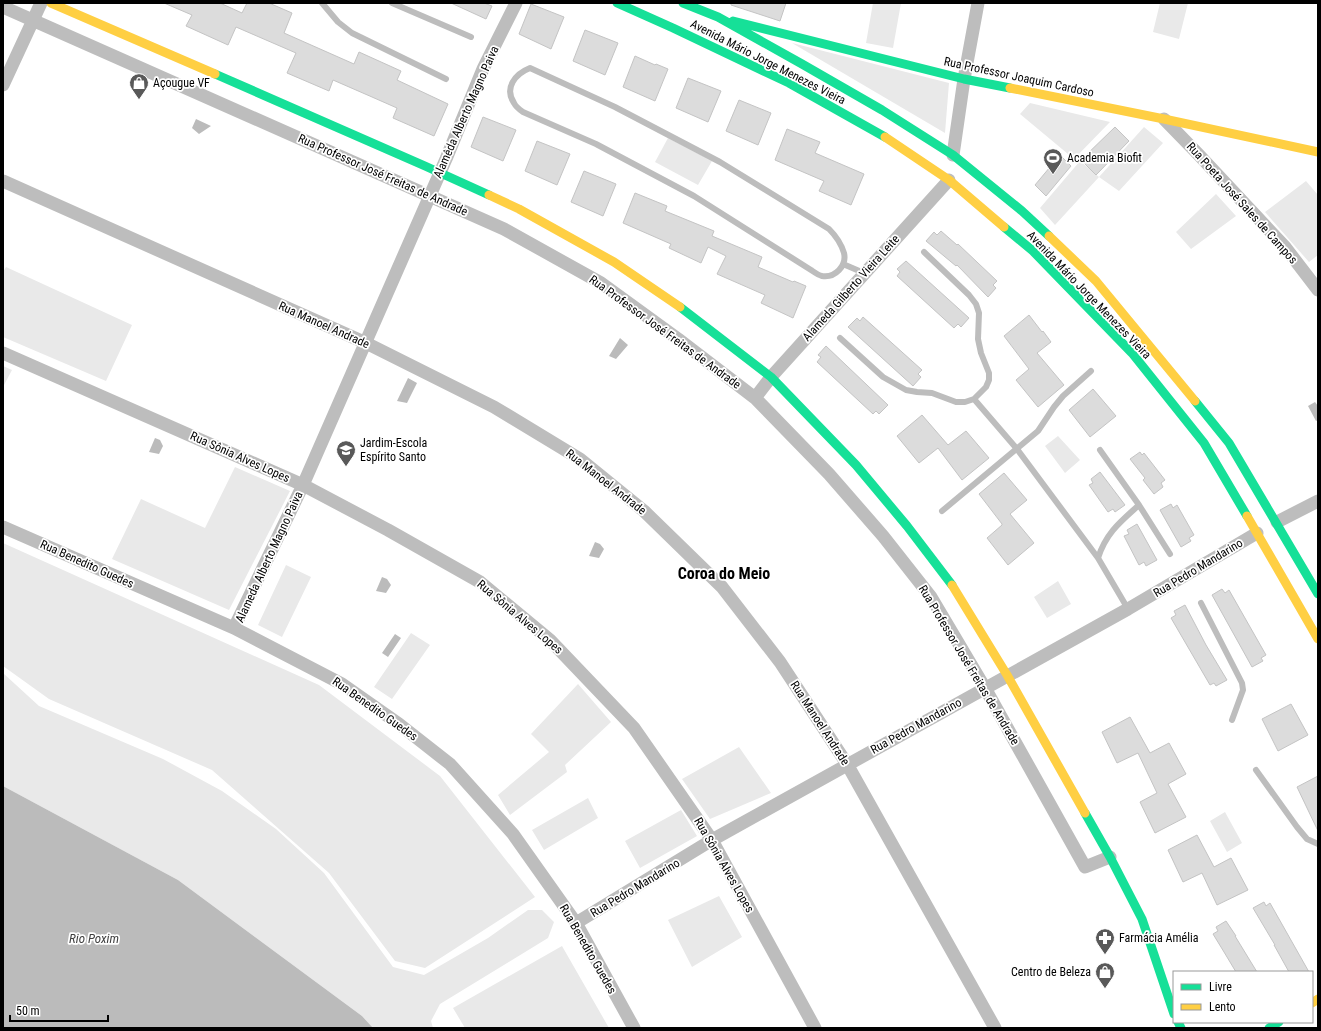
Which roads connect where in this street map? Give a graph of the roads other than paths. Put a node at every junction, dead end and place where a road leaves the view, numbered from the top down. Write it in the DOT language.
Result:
graph roads {
  1 [pos="41,3"];
  2 [pos="51,3"];
  3 [pos="322,3"];
  4 [pos="392,3"];
  5 [pos="516,3"];
  6 [pos="618,3"];
  7 [pos="683,3"];
  8 [pos="978,3"];
  9 [pos="3,7"];
  10 [pos="718,17"];
  11 [pos="33,20"];
  12 [pos="471,37"];
  13 [pos="446,79"];
  14 [pos="964,79"];
  15 [pos="3,85"];
  16 [pos="1164,119"];
  17 [pos="1318,152"];
  18 [pos="953,155"];
  19 [pos="440,172"];
  20 [pos="949,180"];
  21 [pos="3,182"];
  22 [pos="429,195"];
  23 [pos="924,252"];
  24 [pos="843,264"];
  25 [pos="864,272"];
  26 [pos="1318,290"];
  27 [pos="840,338"];
  28 [pos="366,343"];
  29 [pos="3,353"];
  30 [pos="1091,371"];
  31 [pos="771,377"];
  32 [pos="755,398"];
  33 [pos="974,399"];
  34 [pos="1204,443"];
  35 [pos="1229,443"];
  36 [pos="1017,449"];
  37 [pos="1100,450"];
  38 [pos="303,485"];
  39 [pos="1318,501"];
  40 [pos="1139,505"];
  41 [pos="942,510"];
  42 [pos="1277,522"];
  43 [pos="3,527"];
  44 [pos="1257,533"];
  45 [pos="1170,554"];
  46 [pos="1098,558"];
  47 [pos="1318,594"];
  48 [pos="1201,603"];
  49 [pos="1128,609"];
  50 [pos="234,628"];
  51 [pos="1318,639"];
  52 [pos="1007,675"];
  53 [pos="985,688"];
  54 [pos="1232,720"];
  55 [pos="847,764"];
  56 [pos="1256,770"];
  57 [pos="712,840"];
  58 [pos="1318,844"];
  59 [pos="1110,857"];
  60 [pos="576,923"];
  61 [pos="1173,1011"];
  62 [pos="634,1028"];
  63 [pos="815,1028"];
  64 [pos="994,1028"];
  1 -- 11 [label="street"];
  2 -- 19 [label="street, Rua Professor José Freitas de Andrade"];
  3 -- 13 [label="lane"];
  4 -- 12 [label="lane"];
  5 -- 19 [label="street, Alamêda Alberto Magno Paiva"];
  6 -- 20 [label="street, Avenida Mário Jorge Menezes Vieira"];
  7 -- 10 [label="street, Avenida Mário Jorge Menezes Vieira"];
  8 -- 14 [label="street"];
  9 -- 11 [label="street, Rua Professor José Freitas de Andrade"];
  10 -- 14 [label="street, Rua Professor Joaquim Cardoso"];
  10 -- 18 [label="street, Avenida Mário Jorge Menezes Vieira"];
  11 -- 15 [label="street"];
  11 -- 22 [label="street, Rua Professor José Freitas de Andrade"];
  14 -- 16 [label="street, Rua Professor Joaquim Cardoso"];
  14 -- 18 [label="street"];
  16 -- 17 [label="street, Rua Professor Joaquim Cardoso"];
  16 -- 26 [label="street, Rua Poeta José Sales de Campos"];
  18 -- 35 [label="street, Avenida Mário Jorge Menezes Vieira"];
  19 -- 22 [label="street, Alamêda Alberto Magno Paiva"];
  19 -- 31 [label="street, Rua Professor José Freitas de Andrade"];
  20 -- 25 [label="street, Alameda Gilberto Vieira Leite"];
  20 -- 34 [label="street, Avenida Mário Jorge Menezes Vieira"];
  21 -- 28 [label="street, Rua Manoel Andrade"];
  22 -- 28 [label="street, Alamêda Alberto Magno Paiva"];
  22 -- 32 [label="street, Rua Professor José Freitas de Andrade"];
  23 -- 33 [label="lane"];
  24 -- 24 [label="lane"];
  24 -- 25 [label="lane"];
  25 -- 31 [label="street, Alameda Gilberto Vieira Leite"];
  27 -- 33 [label="lane"];
  28 -- 38 [label="street, Alamêda Alberto Magno Paiva"];
  28 -- 55 [label="street, Rua Manoel Andrade"];
  29 -- 38 [label="street, Rua Sônia Alves Lopes"];
  30 -- 36 [label="lane"];
  31 -- 32 [label="street, Alameda Gilberto Vieira Leite"];
  31 -- 52 [label="street, Rua Professor José Freitas de Andrade"];
  32 -- 53 [label="street, Rua Professor José Freitas de Andrade"];
  33 -- 36 [label="lane"];
  34 -- 35 [label="street"];
  34 -- 44 [label="street, Avenida Mário Jorge Menezes Vieira"];
  35 -- 42 [label="street, Avenida Mário Jorge Menezes Vieira"];
  36 -- 41 [label="lane"];
  36 -- 46 [label="lane"];
  37 -- 40 [label="lane"];
  38 -- 50 [label="street, Alameda Alberto Magno Paiva"];
  38 -- 57 [label="street, Rua Sônia Alves Lopes"];
  39 -- 42 [label="street"];
  40 -- 45 [label="lane"];
  40 -- 46 [label="lane"];
  42 -- 47 [label="street, Avenida Mário Jorge Menezes Vieira"];
  43 -- 50 [label="street, Rua Benedito Guedes"];
  44 -- 49 [label="street, Rua Pedro Mandarino"];
  44 -- 51 [label="street, Avenida Mário Jorge Menezes Vieira"];
  46 -- 49 [label="lane"];
  48 -- 54 [label="lane"];
  49 -- 52 [label="street, Rua Pedro Mandarino"];
  50 -- 60 [label="street, Rua Benedito Guedes"];
  52 -- 53 [label="street, Rua Pedro Mandarino"];
  52 -- 59 [label="street, Rua Professor José Freitas de Andrade"];
  53 -- 55 [label="street, Rua Pedro Mandarino"];
  53 -- 59 [label="street, Rua Professor José Freitas de Andrade"];
  55 -- 57 [label="street, Rua Pedro Mandarino"];
  55 -- 64 [label="street, Rua Manoel Andrade"];
  56 -- 58 [label="lane"];
  57 -- 60 [label="street, Rua Pedro Mandarino"];
  57 -- 63 [label="street, Rua Sônia Alves Lopes"];
  59 -- 61 [label="street, Rua Professor José Freitas de Andrade"];
  60 -- 62 [label="street, Rua Benedito Guedes"];
}
